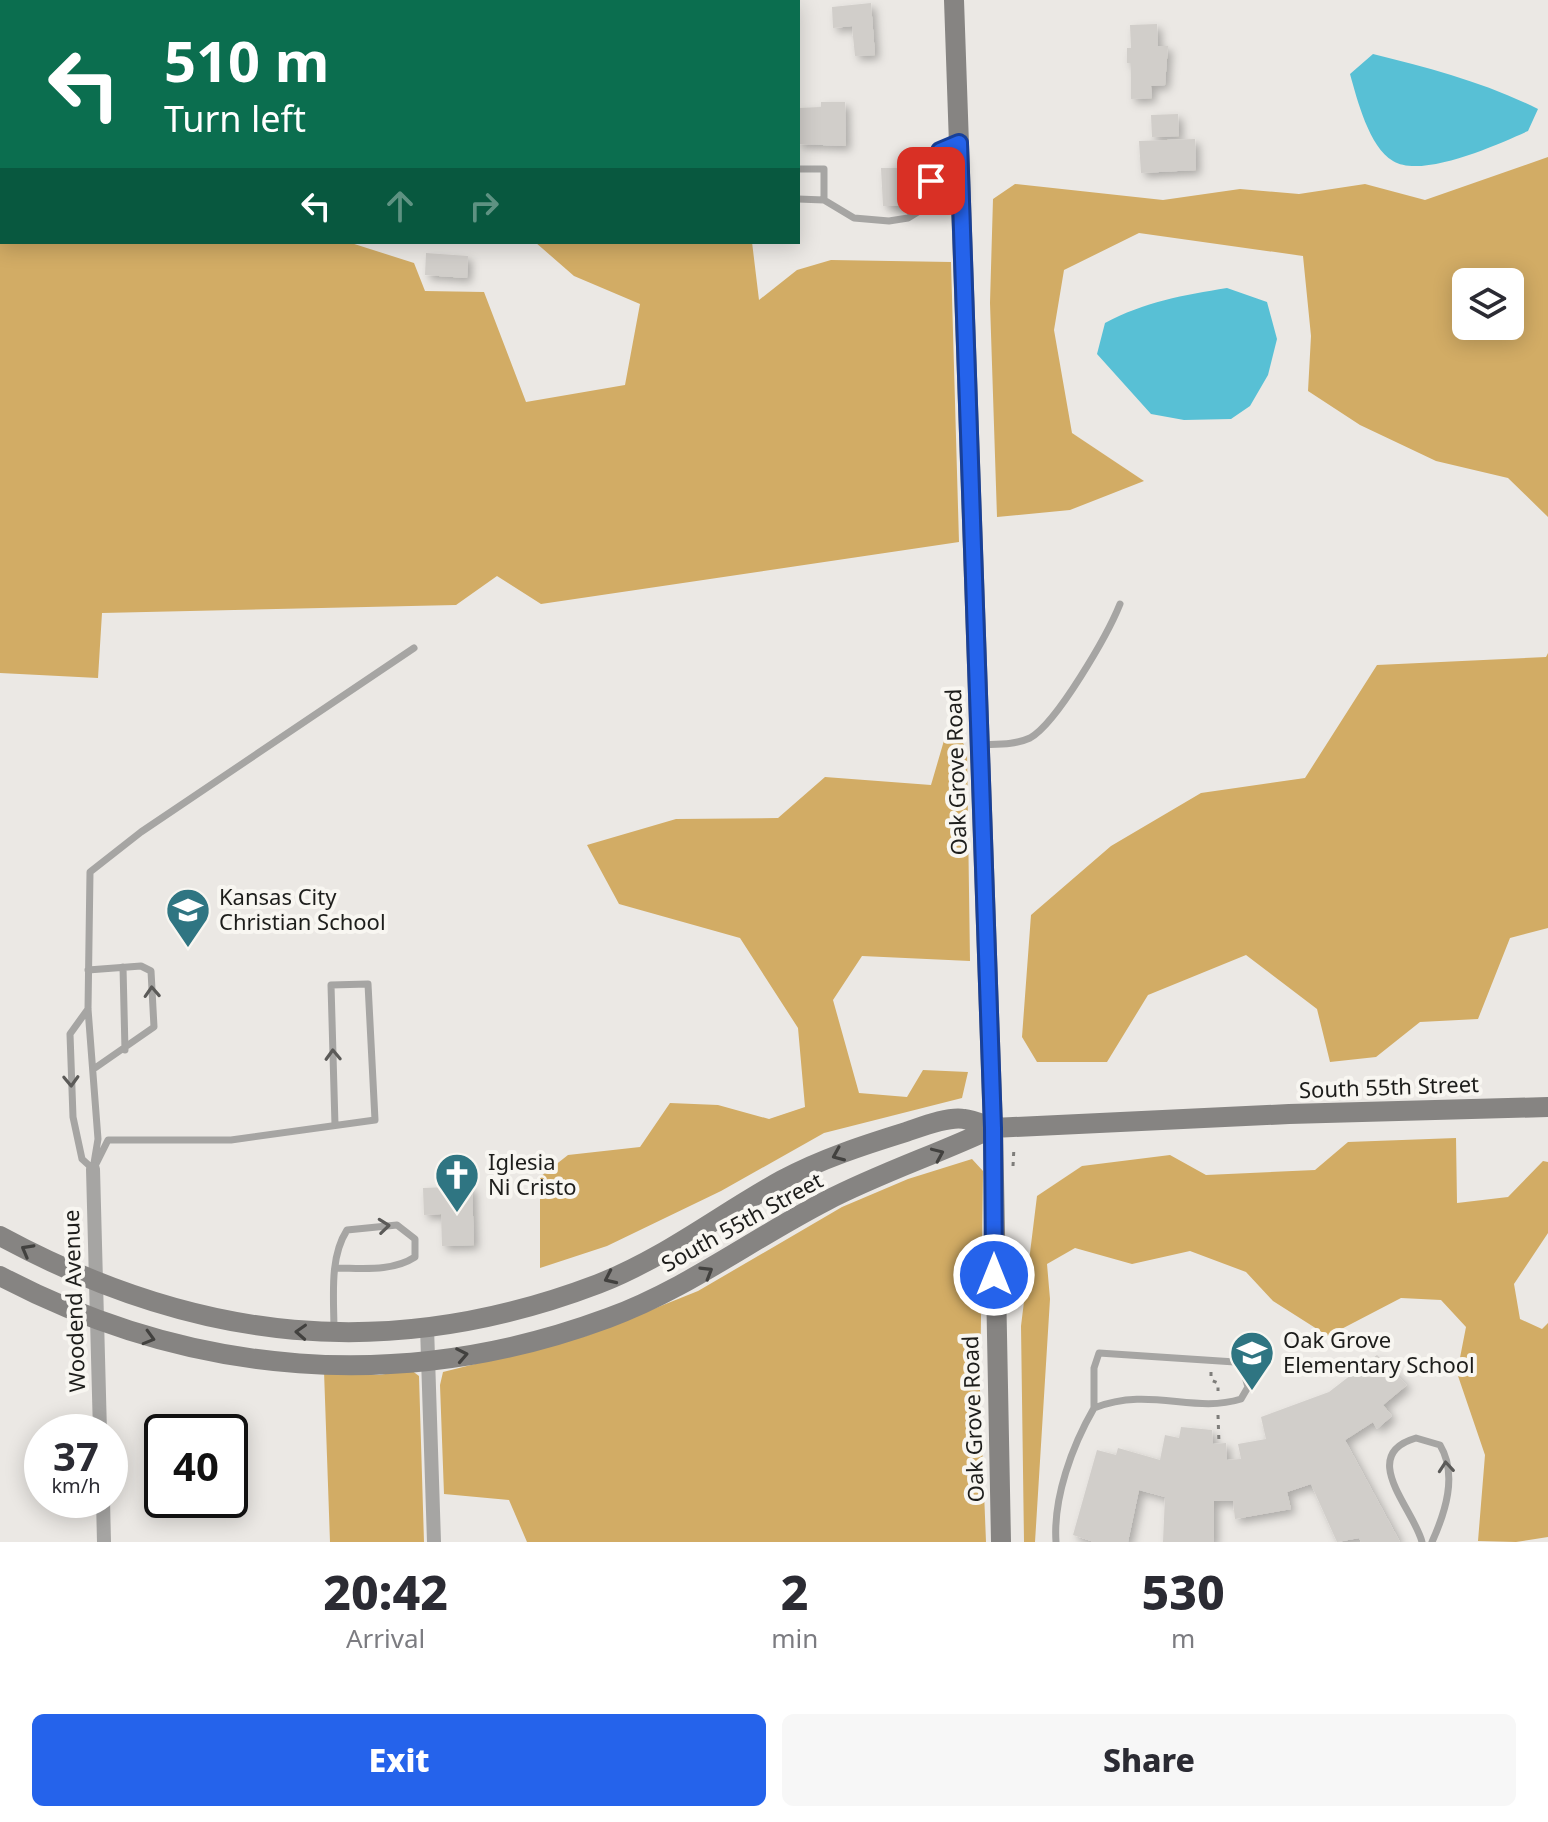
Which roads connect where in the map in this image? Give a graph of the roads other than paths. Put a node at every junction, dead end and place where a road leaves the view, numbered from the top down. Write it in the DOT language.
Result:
graph roads {
  1 [pos="954,0"];
  2 [pos="959,143"];
  3 [pos="800,169"];
  4 [pos="800,199"];
  5 [pos="824,200"];
  6 [pos="1120,604"];
  7 [pos="414,648"];
  8 [pos="980,745"];
  9 [pos="123,967"];
  10 [pos="88,970"];
  11 [pos="88,1009"];
  12 [pos="125,1050"];
  13 [pos="95,1068"];
  14 [pos="1548,1107"];
  15 [pos="335,1125"];
  16 [pos="993,1128"];
  17 [pos="93,1169"];
  18 [pos="0,1236"];
  19 [pos="335,1268"];
  20 [pos="0,1276"];
  21 [pos="94,1283"];
  22 [pos="96,1320"];
  23 [pos="427,1327"];
  24 [pos="333,1333"];
  25 [pos="429,1362"];
  26 [pos="1094,1408"];
  27 [pos="99,1414"];
  28 [pos="103,1518"];
  29 [pos="104,1542"];
  30 [pos="434,1542"];
  31 [pos="1001,1542"];
  32 [pos="1056,1542"];
  33 [pos="1422,1542"];
  34 [pos="1432,1542"];
  1 -- 2 [label="street, Oak Grove Road"];
  2 -- 5 [label="lane"];
  2 -- 8 [label="street, Oak Grove Road"];
  3 -- 5 [label="lane"];
  4 -- 5 [label="lane"];
  6 -- 8 [label="lane"];
  7 -- 10 [label="lane"];
  8 -- 16 [label="street, Oak Grove Road"];
  9 -- 10 [label="lane"];
  9 -- 12 [label="lane"];
  12 -- 9 [label="lane, one-way"];
  10 -- 11 [label="lane"];
  11 -- 13 [label="lane"];
  11 -- 17 [label="lane, one-way"];
  12 -- 13 [label="lane"];
  13 -- 17 [label="lane"];
  14 -- 16 [label="street, South 55th Street"];
  15 -- 15 [label="lane, one-way"];
  15 -- 17 [label="lane"];
  16 -- 23 [label="street, South 55th Street, one-way"];
  25 -- 16 [label="street, South 55th Street, one-way"];
  16 -- 31 [label="street, Oak Grove Road"];
  17 -- 21 [label="street, Woodend Avenue"];
  21 -- 18 [label="street, South 55th Street, one-way"];
  19 -- 19 [label="lane, one-way"];
  19 -- 24 [label="lane"];
  20 -- 22 [label="street, South 55th Street"];
  21 -- 22 [label="street, Woodend Avenue"];
  24 -- 21 [label="street, South 55th Street, one-way"];
  22 -- 25 [label="street, South 55th Street, one-way"];
  22 -- 27 [label="street, Woodend Avenue"];
  23 -- 24 [label="street, South 55th Street"];
  23 -- 25 [label="street"];
  25 -- 30 [label="street"];
  26 -- 26 [label="lane"];
  26 -- 32 [label="lane"];
  28 -- 29 [label="street"];
  34 -- 33 [label="lane, one-way"];
}
